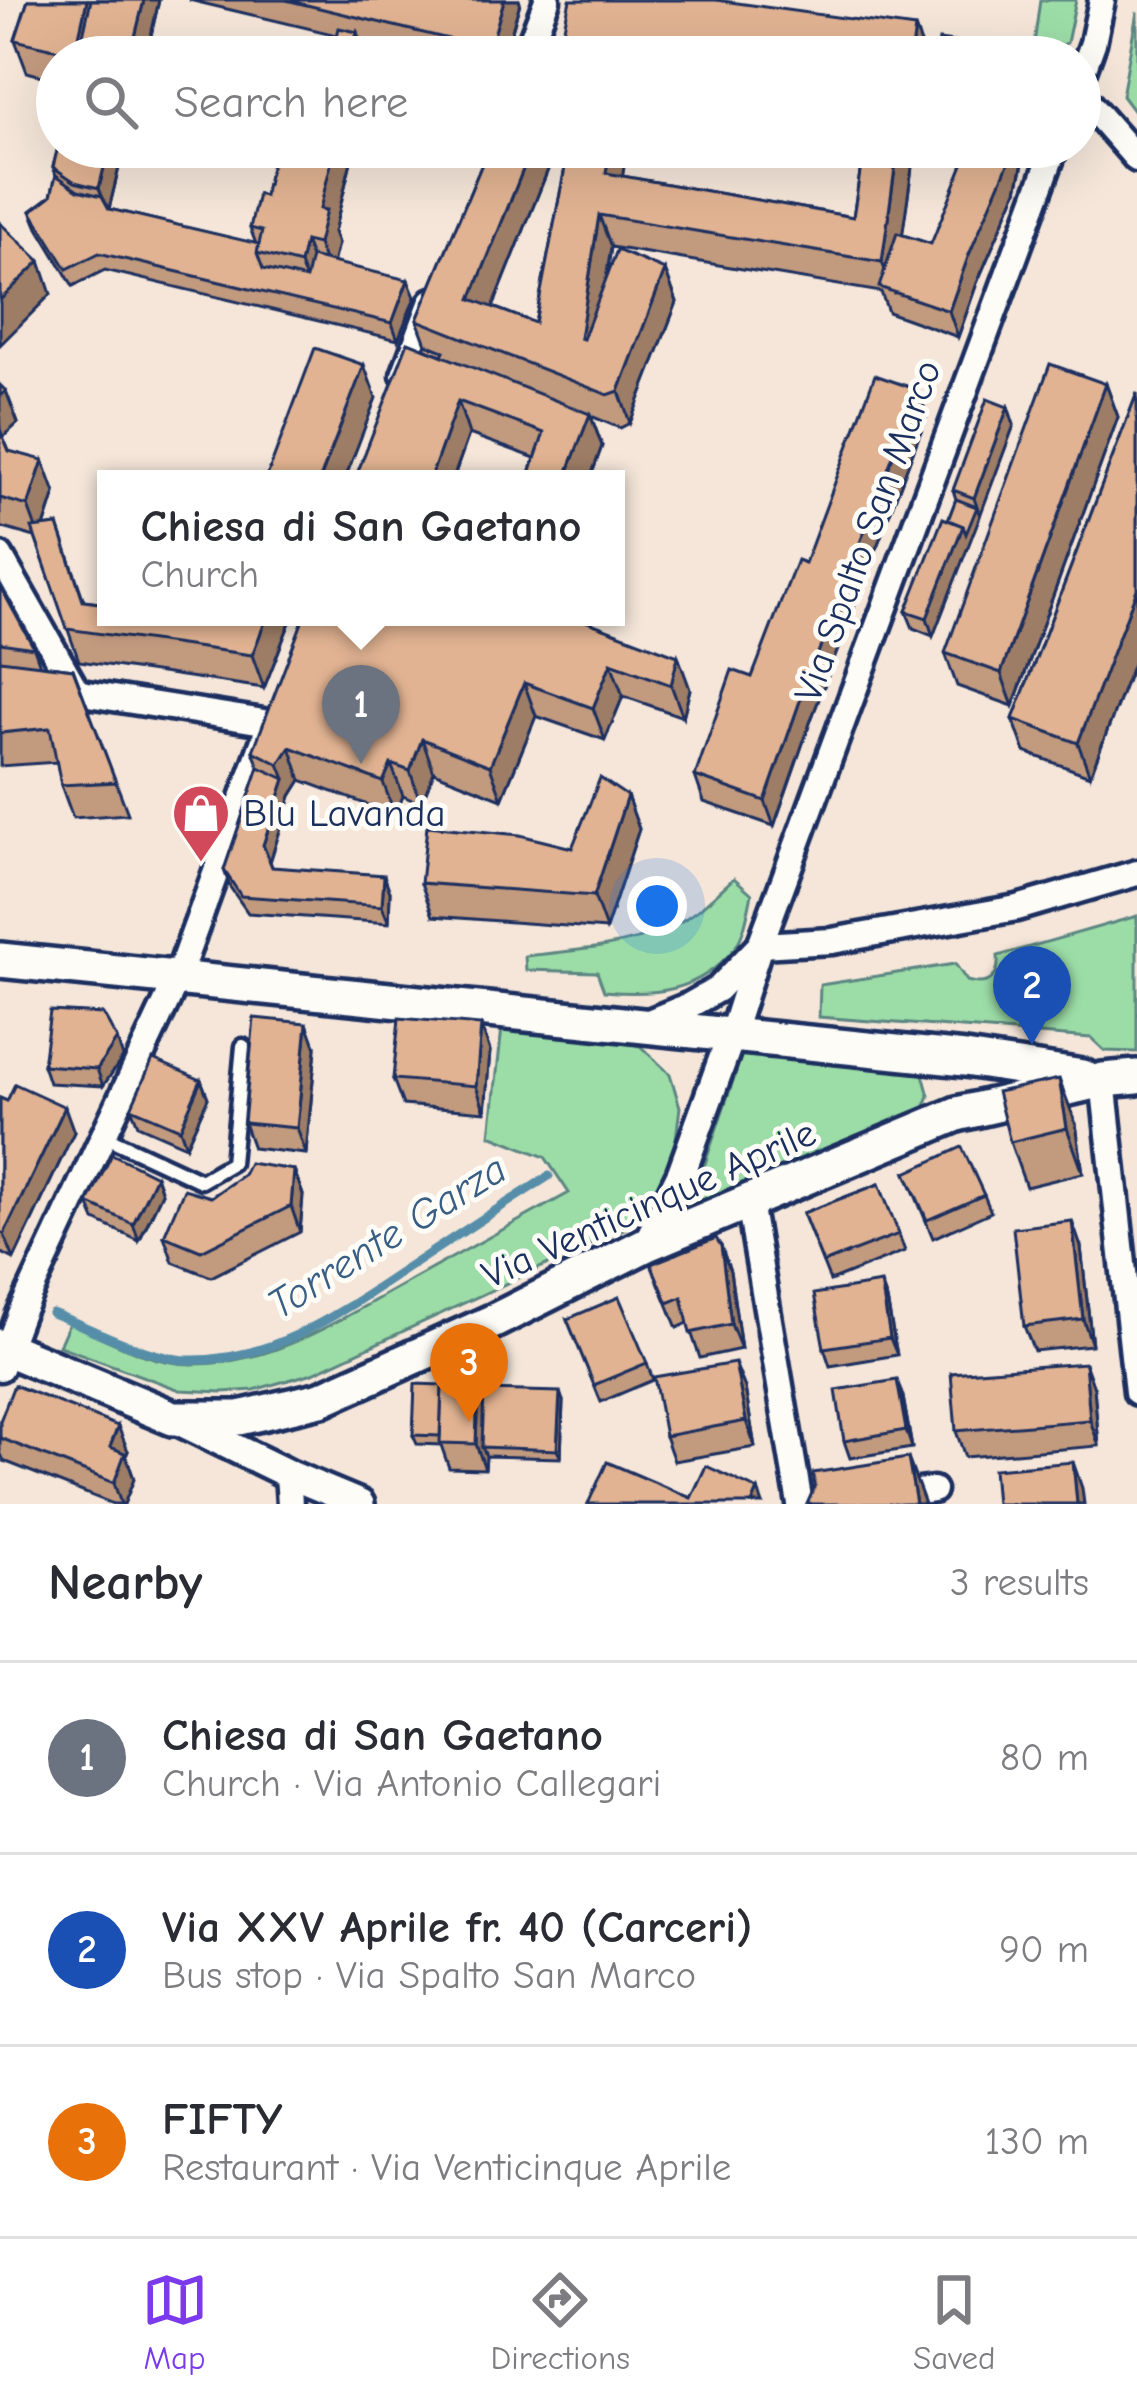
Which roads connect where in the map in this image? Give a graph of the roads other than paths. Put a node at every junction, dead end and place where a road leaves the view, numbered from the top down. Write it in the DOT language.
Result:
graph roads {
  1 [pos="547,0"];
  2 [pos="1102,0"];
  3 [pos="533,36"];
  4 [pos="1095,36"];
  5 [pos="1101,108"];
  6 [pos="1137,159"];
  7 [pos="1047,168"];
  8 [pos="440,280"];
  9 [pos="398,391"];
  10 [pos="0,556"];
  11 [pos="0,680"];
  12 [pos="76,690"];
  13 [pos="1137,873"];
  14 [pos="760,945"];
  15 [pos="0,959"];
  16 [pos="177,979"];
  17 [pos="640,1025"];
  18 [pos="731,1036"];
  19 [pos="243,1046"];
  20 [pos="932,1056"];
  21 [pos="1137,1077"];
  22 [pos="1103,1080"];
  23 [pos="938,1122"];
  24 [pos="104,1136"];
  25 [pos="749,1202"];
  26 [pos="647,1244"];
  27 [pos="2,1354"];
  28 [pos="1137,1392"];
  29 [pos="173,1418"];
  30 [pos="288,1474"];
  31 [pos="933,1490"];
  32 [pos="290,1504"];
  33 [pos="360,1504"];
  34 [pos="800,1504"];
  35 [pos="833,1504"];
  1 -- 3 [label="street"];
  2 -- 4 [label="street"];
  5 -- 6 [label="street"];
  7 -- 14 [label="street, Via Spalto San Marco"];
  8 -- 9 [label="street"];
  10 -- 12 [label="street"];
  11 -- 12 [label="street"];
  12 -- 16 [label="street"];
  13 -- 14 [label="street"];
  14 -- 17 [label="street, Via Spalto San Marco"];
  14 -- 18 [label="street, Via Spalto San Marco"];
  15 -- 16 [label="main road, Via Spalto San Marco"];
  16 -- 17 [label="main road, Via Spalto San Marco"];
  16 -- 24 [label="street"];
  17 -- 18 [label="main road, Via Spalto San Marco"];
  18 -- 20 [label="main road, Via Spalto San Marco"];
  18 -- 26 [label="street, Via Spalto San Marco"];
  19 -- 24 [label="lane"];
  20 -- 22 [label="main road, Via Spalto San Marco"];
  20 -- 23 [label="main road"];
  21 -- 22 [label="main road, Via Venticinque Aprile"];
  22 -- 23 [label="main road, Via Venticinque Aprile"];
  22 -- 28 [label="street"];
  23 -- 25 [label="main road, Via Venticinque Aprile"];
  24 -- 27 [label="street"];
  25 -- 26 [label="main road, Via Venticinque Aprile"];
  25 -- 34 [label="street"];
  26 -- 29 [label="main road, Via Venticinque Aprile"];
  27 -- 29 [label="main road, Via Venticinque Aprile"];
  29 -- 30 [label="street"];
  30 -- 32 [label="street"];
  30 -- 33 [label="street"];
  31 -- 35 [label="street"];
}
